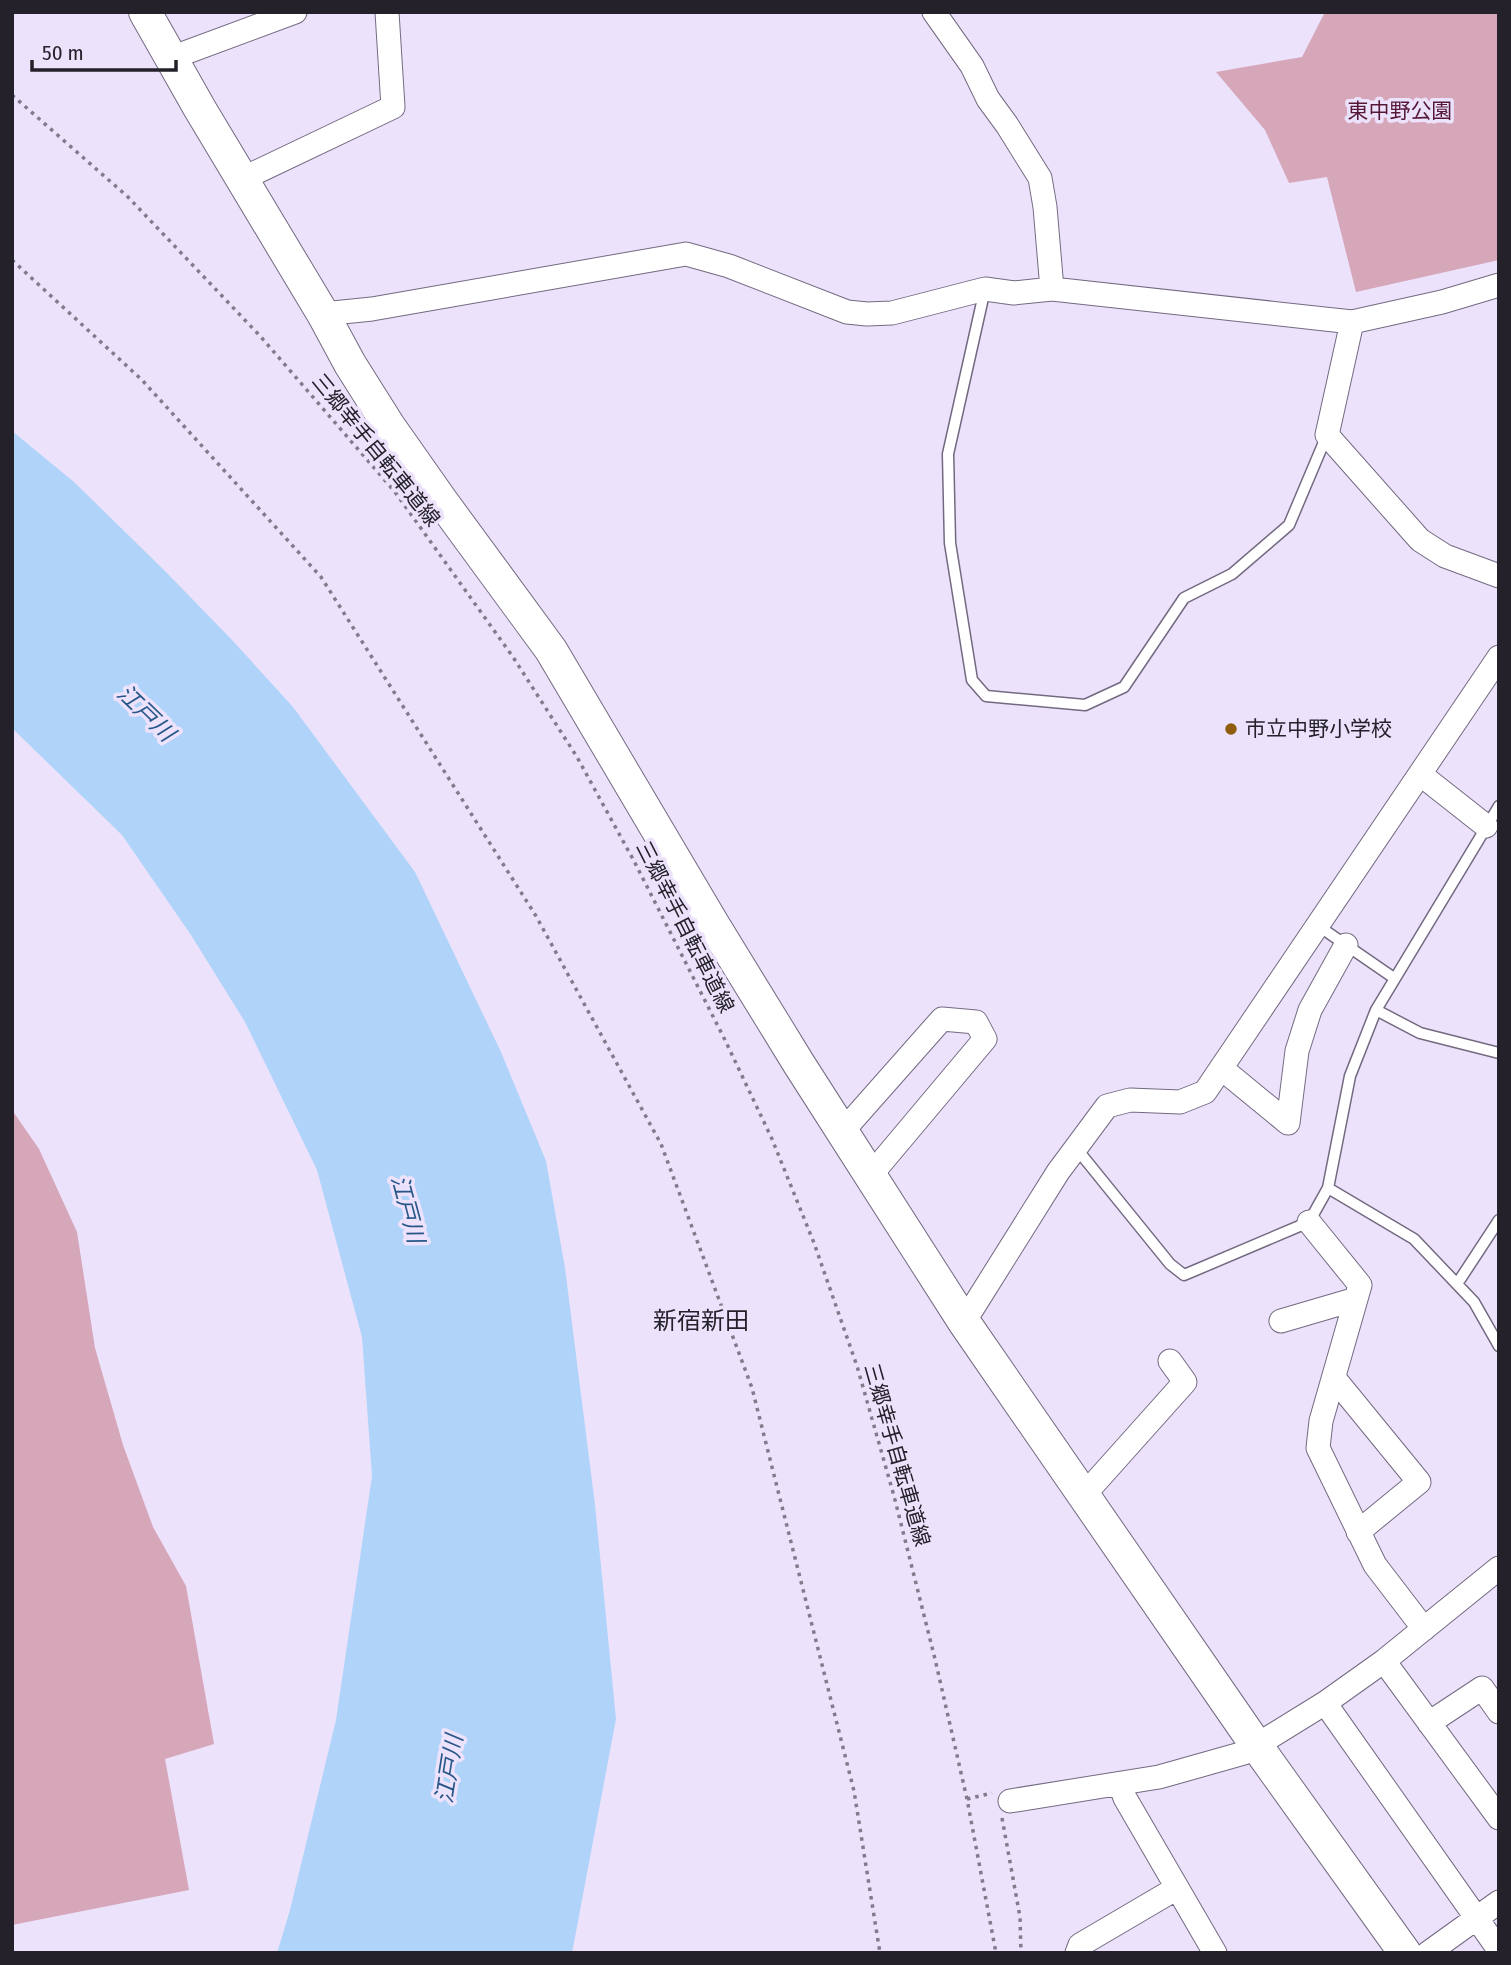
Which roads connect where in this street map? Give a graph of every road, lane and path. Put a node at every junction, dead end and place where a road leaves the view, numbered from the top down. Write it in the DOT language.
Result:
graph roads {
  1 [pos="145,12"];
  2 [pos="295,12"];
  3 [pos="387,12"];
  4 [pos="934,12"];
  5 [pos="171,58"];
  6 [pos="12,96"];
  7 [pos="242,179"];
  8 [pos="12,260"];
  9 [pos="1499,285"];
  10 [pos="985,289"];
  11 [pos="1052,289"];
  12 [pos="323,314"];
  13 [pos="1352,322"];
  14 [pos="1327,435"];
  15 [pos="1499,576"];
  16 [pos="1499,657"];
  17 [pos="1420,774"];
  18 [pos="1492,816"];
  19 [pos="1317,925"];
  20 [pos="1346,945"];
  21 [pos="1394,978"];
  22 [pos="1376,1010"];
  23 [pos="1499,1053"];
  24 [pos="1221,1068"];
  25 [pos="842,1132"];
  26 [pos="1076,1148"];
  27 [pos="870,1176"];
  28 [pos="1328,1188"];
  29 [pos="1499,1220"];
  30 [pos="1309,1222"];
  31 [pos="1457,1284"];
  32 [pos="1356,1299"];
  33 [pos="1281,1321"];
  34 [pos="964,1322"];
  35 [pos="1499,1346"];
  36 [pos="1170,1361"];
  37 [pos="1334,1378"];
  38 [pos="1084,1495"];
  39 [pos="1358,1532"];
  40 [pos="1499,1568"];
  41 [pos="1424,1629"];
  42 [pos="1384,1661"];
  43 [pos="1325,1703"];
  44 [pos="1499,1712"];
  45 [pos="1429,1723"];
  46 [pos="1256,1745"];
  47 [pos="1120,1784"];
  48 [pos="967,1799"];
  49 [pos="1003,1803"];
  50 [pos="1499,1818"];
  51 [pos="1177,1888"];
  52 [pos="1499,1902"];
  53 [pos="1476,1918"];
  54 [pos="1499,1950"];
  55 [pos="880,1953"];
  56 [pos="996,1953"];
  57 [pos="1021,1953"];
  58 [pos="1077,1953"];
  59 [pos="1215,1953"];
  60 [pos="1405,1953"];
  61 [pos="1428,1953"];
  1 -- 5 [label="street"];
  2 -- 5 [label="street"];
  3 -- 7 [label="street"];
  4 -- 11 [label="street"];
  5 -- 7 [label="street"];
  6 -- 48 [label="path, 三郷幸手自転車道線"];
  7 -- 12 [label="street"];
  8 -- 55 [label="path"];
  9 -- 13 [label="street"];
  10 -- 11 [label="street"];
  10 -- 12 [label="street"];
  10 -- 14 [label="lane"];
  11 -- 13 [label="street"];
  12 -- 25 [label="street"];
  13 -- 14 [label="street"];
  14 -- 15 [label="street"];
  16 -- 17 [label="street"];
  17 -- 18 [label="street"];
  17 -- 19 [label="street"];
  18 -- 21 [label="lane"];
  19 -- 20 [label="lane"];
  19 -- 24 [label="street"];
  20 -- 21 [label="lane"];
  20 -- 24 [label="street"];
  21 -- 22 [label="lane"];
  22 -- 23 [label="lane"];
  22 -- 28 [label="lane"];
  24 -- 26 [label="street"];
  25 -- 27 [label="street"];
  25 -- 27 [label="street"];
  26 -- 30 [label="lane"];
  26 -- 34 [label="street"];
  27 -- 34 [label="street"];
  28 -- 30 [label="lane"];
  28 -- 31 [label="lane"];
  29 -- 31 [label="lane"];
  30 -- 32 [label="street"];
  31 -- 35 [label="lane"];
  32 -- 33 [label="street"];
  32 -- 37 [label="street"];
  34 -- 38 [label="street"];
  36 -- 38 [label="street"];
  37 -- 39 [label="street"];
  37 -- 39 [label="street"];
  38 -- 46 [label="street"];
  39 -- 41 [label="street"];
  40 -- 41 [label="street"];
  41 -- 42 [label="street"];
  42 -- 43 [label="street"];
  42 -- 45 [label="street"];
  43 -- 46 [label="street"];
  43 -- 53 [label="street"];
  44 -- 45 [label="street"];
  45 -- 50 [label="street"];
  46 -- 47 [label="street"];
  46 -- 60 [label="street"];
  47 -- 49 [label="street"];
  47 -- 51 [label="street"];
  48 -- 49 [label="path"];
  48 -- 56 [label="path, 三郷幸手自転車道線"];
  49 -- 57 [label="path"];
  51 -- 58 [label="street"];
  51 -- 59 [label="street"];
  52 -- 53 [label="street"];
  53 -- 54 [label="street"];
  53 -- 61 [label="street"];
}
